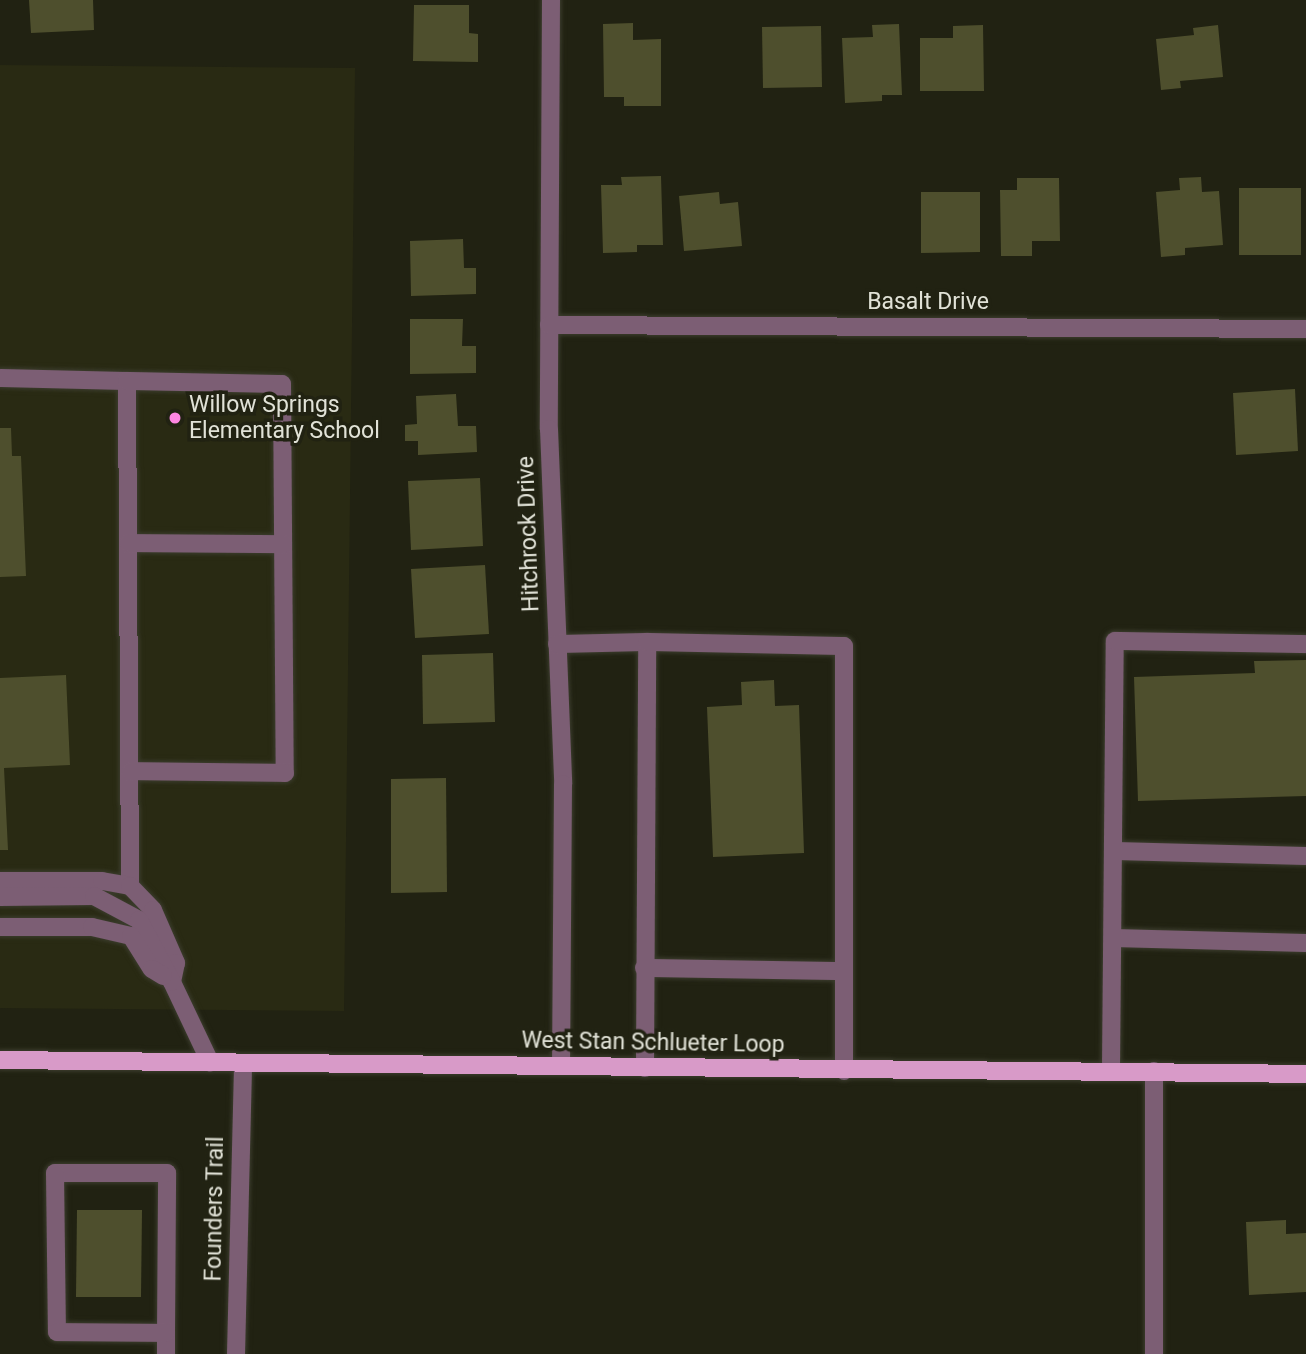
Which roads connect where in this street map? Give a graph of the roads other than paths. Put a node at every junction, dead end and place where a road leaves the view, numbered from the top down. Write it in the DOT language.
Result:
graph roads {
  1 [pos="551,0"];
  2 [pos="549,325"];
  3 [pos="1306,329"];
  4 [pos="0,378"];
  5 [pos="127,381"];
  6 [pos="129,543"];
  7 [pos="283,544"];
  8 [pos="647,642"];
  9 [pos="557,644"];
  10 [pos="1306,644"];
  11 [pos="131,771"];
  12 [pos="1115,852"];
  13 [pos="1306,856"];
  14 [pos="0,881"];
  15 [pos="130,886"];
  16 [pos="0,897"];
  17 [pos="0,927"];
  18 [pos="1113,938"];
  19 [pos="1306,943"];
  20 [pos="644,968"];
  21 [pos="841,971"];
  22 [pos="172,982"];
  23 [pos="0,1060"];
  24 [pos="210,1062"];
  25 [pos="243,1065"];
  26 [pos="561,1066"];
  27 [pos="645,1068"];
  28 [pos="1111,1069"];
  29 [pos="844,1071"];
  30 [pos="1154,1071"];
  31 [pos="1306,1074"];
  32 [pos="166,1333"];
  33 [pos="166,1354"];
  34 [pos="236,1354"];
  35 [pos="1154,1354"];
  1 -- 2 [label="street, Hitchrock Drive"];
  2 -- 3 [label="street, Basalt Drive"];
  2 -- 9 [label="street, Hitchrock Drive"];
  4 -- 5 [label="street"];
  5 -- 6 [label="street"];
  5 -- 7 [label="street"];
  6 -- 7 [label="street"];
  6 -- 11 [label="street"];
  7 -- 11 [label="street"];
  8 -- 9 [label="street"];
  8 -- 20 [label="street"];
  8 -- 21 [label="street"];
  9 -- 26 [label="street, Hitchrock Drive"];
  10 -- 12 [label="street"];
  11 -- 15 [label="street"];
  12 -- 13 [label="street"];
  12 -- 18 [label="street"];
  14 -- 15 [label="street"];
  15 -- 22 [label="street"];
  16 -- 22 [label="street"];
  17 -- 22 [label="street"];
  18 -- 19 [label="street"];
  18 -- 28 [label="street"];
  20 -- 21 [label="street"];
  20 -- 27 [label="street"];
  21 -- 29 [label="street"];
  22 -- 24 [label="street"];
  23 -- 24 [label="main road, West Stan Schlueter Loop"];
  24 -- 25 [label="main road, West Stan Schlueter Loop"];
  25 -- 26 [label="main road, West Stan Schlueter Loop"];
  25 -- 34 [label="street, Founders Trail"];
  26 -- 27 [label="main road, West Stan Schlueter Loop"];
  27 -- 29 [label="main road, West Stan Schlueter Loop"];
  28 -- 29 [label="main road, West Stan Schlueter Loop"];
  28 -- 30 [label="main road, West Stan Schlueter Loop"];
  30 -- 31 [label="main road, West Stan Schlueter Loop"];
  30 -- 35 [label="street"];
  32 -- 32 [label="street"];
  32 -- 33 [label="street"];
}
